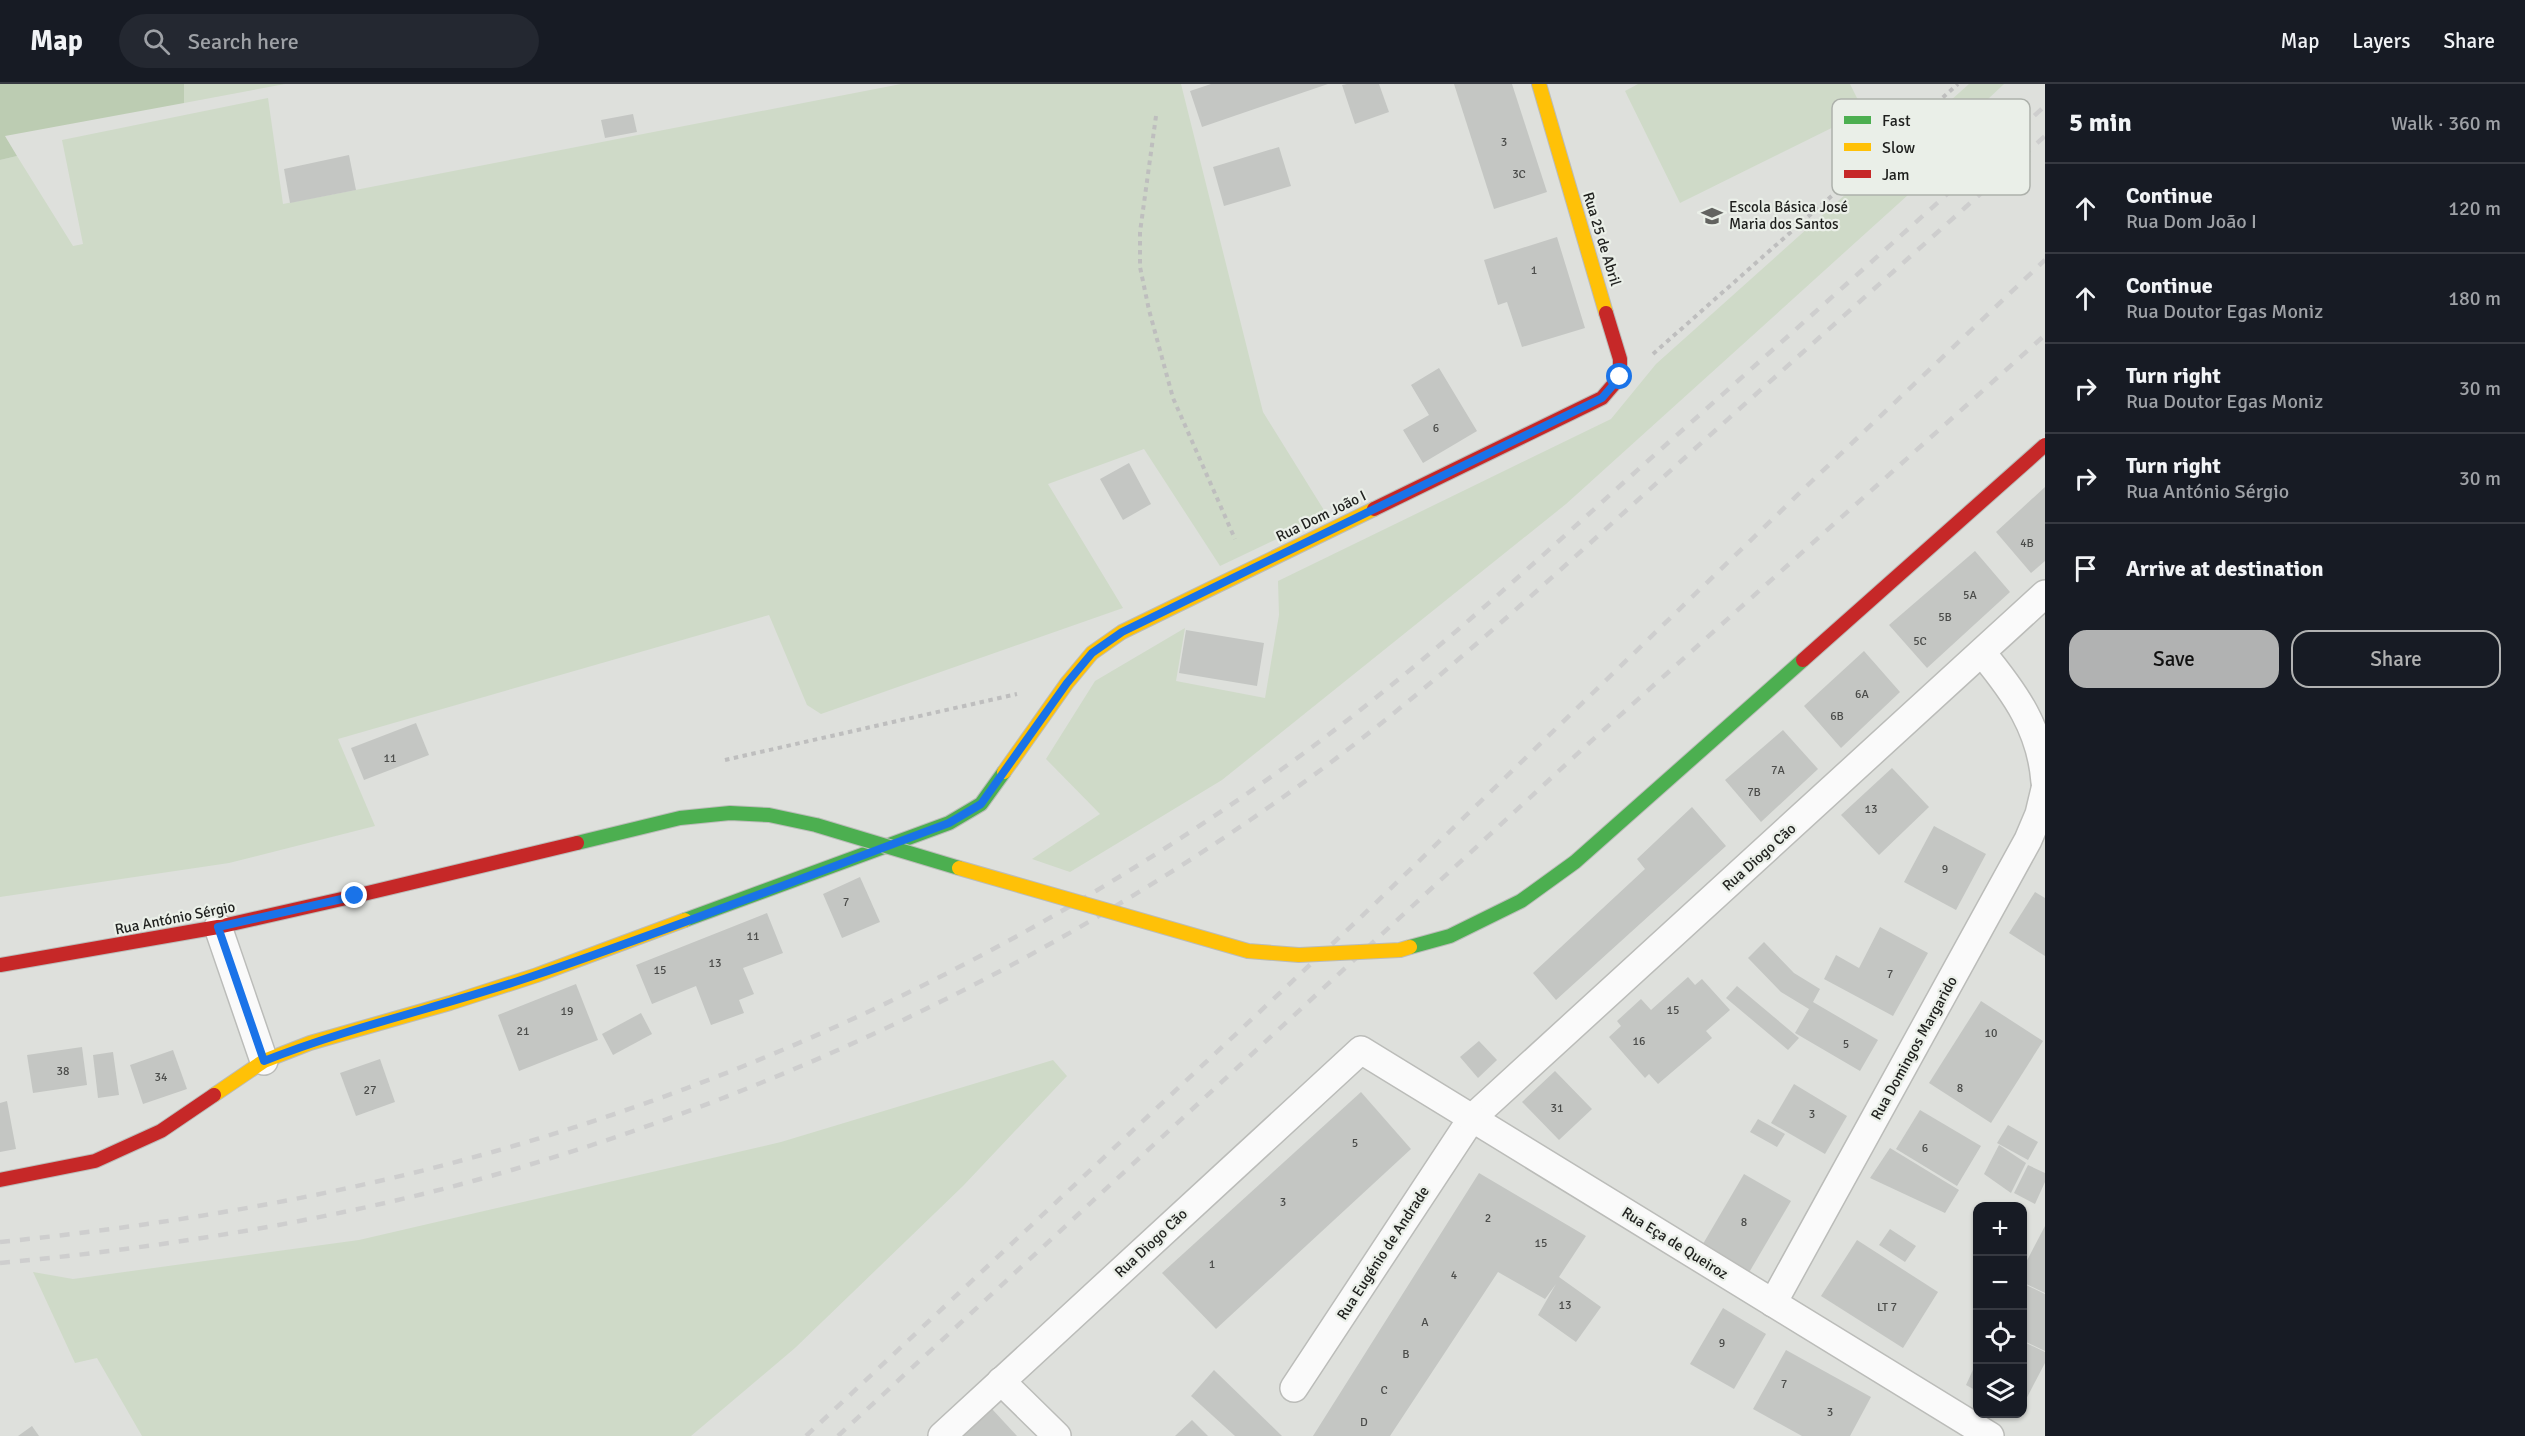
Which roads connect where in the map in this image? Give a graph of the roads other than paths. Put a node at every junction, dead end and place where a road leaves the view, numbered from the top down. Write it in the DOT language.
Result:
graph roads {
  1 [pos="1539,84"];
  2 [pos="1602,398"];
  3 [pos="2045,445"];
  4 [pos="2045,594"];
  5 [pos="1983,654"];
  6 [pos="2045,782"];
  7 [pos="2045,789"];
  8 [pos="218,927"];
  9 [pos="0,965"];
  10 [pos="1361,1050"];
  11 [pos="264,1061"];
  12 [pos="1472,1118"];
  13 [pos="0,1180"];
  14 [pos="1773,1303"];
  15 [pos="1001,1381"];
  16 [pos="1294,1389"];
  17 [pos="942,1436"];
  18 [pos="1057,1436"];
  19 [pos="1990,1436"];
  1 -- 2 [label="main road, Rua 25 de Abril"];
  2 -- 11 [label="main road, Rua Dom João I"];
  3 -- 8 [label="main road, Rua António Sérgio, bridge"];
  4 -- 5 [label="street, Rua Diogo Cão"];
  5 -- 6 [label="street"];
  5 -- 12 [label="street, Rua Diogo Cão"];
  7 -- 14 [label="street, Rua Domingos Margarido"];
  8 -- 9 [label="main road, Rua António Sérgio"];
  8 -- 11 [label="street"];
  10 -- 12 [label="street, Rua Eça de Queiroz"];
  10 -- 15 [label="street, Rua Diogo Cão"];
  11 -- 13 [label="main road, Rua Dom João I"];
  12 -- 14 [label="street, Rua Eça de Queiroz"];
  12 -- 16 [label="street, Rua Eugénio de Andrade"];
  14 -- 19 [label="street, Rua Eça de Queiroz"];
  15 -- 17 [label="street, Rua Diogo Cão"];
  15 -- 18 [label="street"];
}
